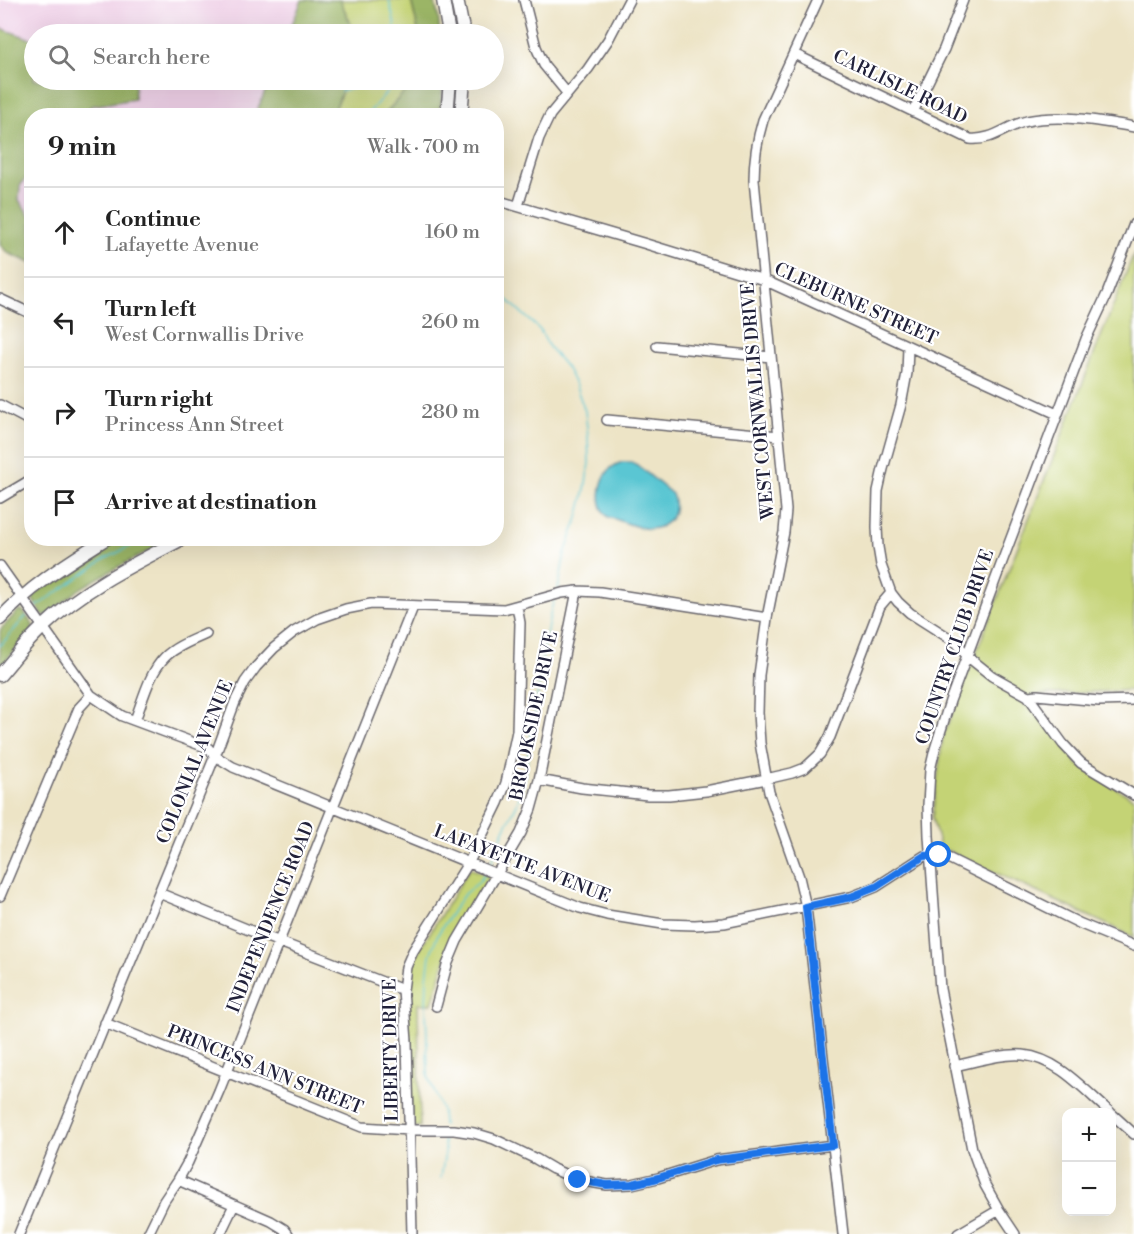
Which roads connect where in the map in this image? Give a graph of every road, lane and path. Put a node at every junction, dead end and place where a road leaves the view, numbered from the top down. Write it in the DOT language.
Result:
graph roads {
  1 [pos="442,0"];
  2 [pos="457,0"];
  3 [pos="524,0"];
  4 [pos="629,0"];
  5 [pos="963,0"];
  6 [pos="816,1"];
  7 [pos="447,24"];
  8 [pos="462,24"];
  9 [pos="794,54"];
  10 [pos="449,90"];
  11 [pos="463,90"];
  12 [pos="567,93"];
  13 [pos="448,108"];
  14 [pos="462,108"];
  15 [pos="913,112"];
  16 [pos="1134,127"];
  17 [pos="504,202"];
  18 [pos="518,206"];
  19 [pos="1134,225"];
  20 [pos="1132,235"];
  21 [pos="764,280"];
  22 [pos="0,299"];
  23 [pos="24,310"];
  24 [pos="657,346"];
  25 [pos="908,346"];
  26 [pos="771,357"];
  27 [pos="0,405"];
  28 [pos="1057,414"];
  29 [pos="24,418"];
  30 [pos="607,420"];
  31 [pos="779,436"];
  32 [pos="24,484"];
  33 [pos="0,498"];
  34 [pos="95,546"];
  35 [pos="169,546"];
  36 [pos="0,566"];
  37 [pos="577,591"];
  38 [pos="891,593"];
  39 [pos="22,597"];
  40 [pos="413,606"];
  41 [pos="517,606"];
  42 [pos="767,618"];
  43 [pos="0,619"];
  44 [pos="42,627"];
  45 [pos="206,634"];
  46 [pos="967,656"];
  47 [pos="0,675"];
  48 [pos="91,695"];
  49 [pos="1028,696"];
  50 [pos="1134,700"];
  51 [pos="135,720"];
  52 [pos="215,756"];
  53 [pos="766,779"];
  54 [pos="539,780"];
  55 [pos="1134,795"];
  56 [pos="333,807"];
  57 [pos="931,855"];
  58 [pos="469,862"];
  59 [pos="497,874"];
  60 [pos="159,893"];
  61 [pos="0,896"];
  62 [pos="806,907"];
  63 [pos="280,942"];
  64 [pos="1134,946"];
  65 [pos="403,990"];
  66 [pos="436,1006"];
  67 [pos="105,1023"];
  68 [pos="954,1066"];
  69 [pos="226,1073"];
  70 [pos="1105,1108"];
  71 [pos="1116,1118"];
  72 [pos="409,1130"];
  73 [pos="1134,1134"];
  74 [pos="833,1145"];
  75 [pos="178,1180"];
  76 [pos="234,1205"];
  77 [pos="999,1210"];
  78 [pos="19,1234"];
  79 [pos="148,1234"];
  80 [pos="220,1234"];
  81 [pos="288,1234"];
  82 [pos="412,1234"];
  83 [pos="843,1234"];
  84 [pos="958,1234"];
  85 [pos="1015,1234"];
  1 -- 7 [label="main road"];
  2 -- 8 [label="main road"];
  3 -- 12 [label="street"];
  4 -- 12 [label="street"];
  5 -- 15 [label="street"];
  6 -- 9 [label="street, WEST CORNWALLIS DRIVE"];
  9 -- 15 [label="street, CARLISLE ROAD"];
  9 -- 21 [label="street, WEST CORNWALLIS DRIVE"];
  10 -- 13 [label="main road"];
  11 -- 14 [label="main road"];
  12 -- 18 [label="street"];
  15 -- 16 [label="street, CARLISLE ROAD"];
  17 -- 18 [label="street, CLEBURNE STREET"];
  18 -- 21 [label="street, CLEBURNE STREET"];
  19 -- 20 [label="street, COUNTRY CLUB DRIVE"];
  20 -- 28 [label="street, COUNTRY CLUB DRIVE"];
  21 -- 25 [label="street, CLEBURNE STREET"];
  21 -- 26 [label="street, WEST CORNWALLIS DRIVE"];
  22 -- 23 [label="street"];
  24 -- 26 [label="street"];
  25 -- 28 [label="street, CLEBURNE STREET"];
  25 -- 38 [label="street"];
  26 -- 31 [label="street, WEST CORNWALLIS DRIVE"];
  27 -- 29 [label="street"];
  28 -- 46 [label="street, COUNTRY CLUB DRIVE"];
  30 -- 31 [label="street"];
  31 -- 42 [label="street, WEST CORNWALLIS DRIVE"];
  32 -- 33 [label="street"];
  34 -- 39 [label="main road"];
  35 -- 44 [label="main road"];
  36 -- 39 [label="street, LAFAYETTE AVENUE"];
  37 -- 41 [label="street, COLONIAL AVENUE"];
  37 -- 42 [label="street, COLONIAL AVENUE"];
  37 -- 54 [label="street, BROOKSIDE DRIVE"];
  38 -- 46 [label="street"];
  38 -- 53 [label="street"];
  39 -- 43 [label="main road"];
  39 -- 44 [label="street, LAFAYETTE AVENUE"];
  40 -- 41 [label="street, COLONIAL AVENUE"];
  40 -- 52 [label="street, COLONIAL AVENUE"];
  40 -- 56 [label="street, INDEPENDENCE ROAD"];
  41 -- 58 [label="street, LIBERTY DRIVE"];
  42 -- 53 [label="street, WEST CORNWALLIS DRIVE"];
  44 -- 47 [label="main road"];
  44 -- 48 [label="street, LAFAYETTE AVENUE"];
  45 -- 51 [label="street"];
  46 -- 49 [label="street"];
  46 -- 57 [label="street, COUNTRY CLUB DRIVE"];
  48 -- 51 [label="street, LAFAYETTE AVENUE"];
  48 -- 61 [label="street"];
  49 -- 50 [label="street"];
  49 -- 55 [label="street"];
  51 -- 52 [label="street, LAFAYETTE AVENUE"];
  52 -- 56 [label="street, LAFAYETTE AVENUE"];
  52 -- 60 [label="street, COLONIAL AVENUE"];
  53 -- 54 [label="street"];
  53 -- 62 [label="street, WEST CORNWALLIS DRIVE"];
  54 -- 59 [label="street, BROOKSIDE DRIVE"];
  56 -- 58 [label="street, LAFAYETTE AVENUE"];
  56 -- 63 [label="street, INDEPENDENCE ROAD"];
  57 -- 62 [label="street, LAFAYETTE AVENUE"];
  57 -- 64 [label="street"];
  57 -- 68 [label="street, COUNTRY CLUB DRIVE"];
  58 -- 59 [label="street, LAFAYETTE AVENUE"];
  58 -- 65 [label="street, LIBERTY DRIVE"];
  59 -- 62 [label="street, LAFAYETTE AVENUE"];
  59 -- 66 [label="street, BROOKSIDE DRIVE"];
  60 -- 63 [label="street"];
  60 -- 67 [label="street, COLONIAL AVENUE"];
  62 -- 74 [label="street, WEST CORNWALLIS DRIVE"];
  63 -- 65 [label="street"];
  63 -- 69 [label="street, INDEPENDENCE ROAD"];
  65 -- 72 [label="street, LIBERTY DRIVE"];
  67 -- 69 [label="street, PRINCESS ANN STREET"];
  67 -- 78 [label="street, COLONIAL AVENUE"];
  68 -- 70 [label="street"];
  68 -- 77 [label="street, COUNTRY CLUB DRIVE"];
  69 -- 72 [label="street, PRINCESS ANN STREET"];
  69 -- 75 [label="street, INDEPENDENCE ROAD"];
  71 -- 73 [label="street"];
  72 -- 74 [label="street, PRINCESS ANN STREET"];
  72 -- 82 [label="street, LIBERTY DRIVE"];
  74 -- 83 [label="street, WEST CORNWALLIS DRIVE"];
  75 -- 76 [label="street"];
  75 -- 79 [label="street, INDEPENDENCE ROAD"];
  76 -- 80 [label="street"];
  76 -- 81 [label="street"];
  77 -- 84 [label="street"];
  77 -- 85 [label="street, COUNTRY CLUB DRIVE"];
}
